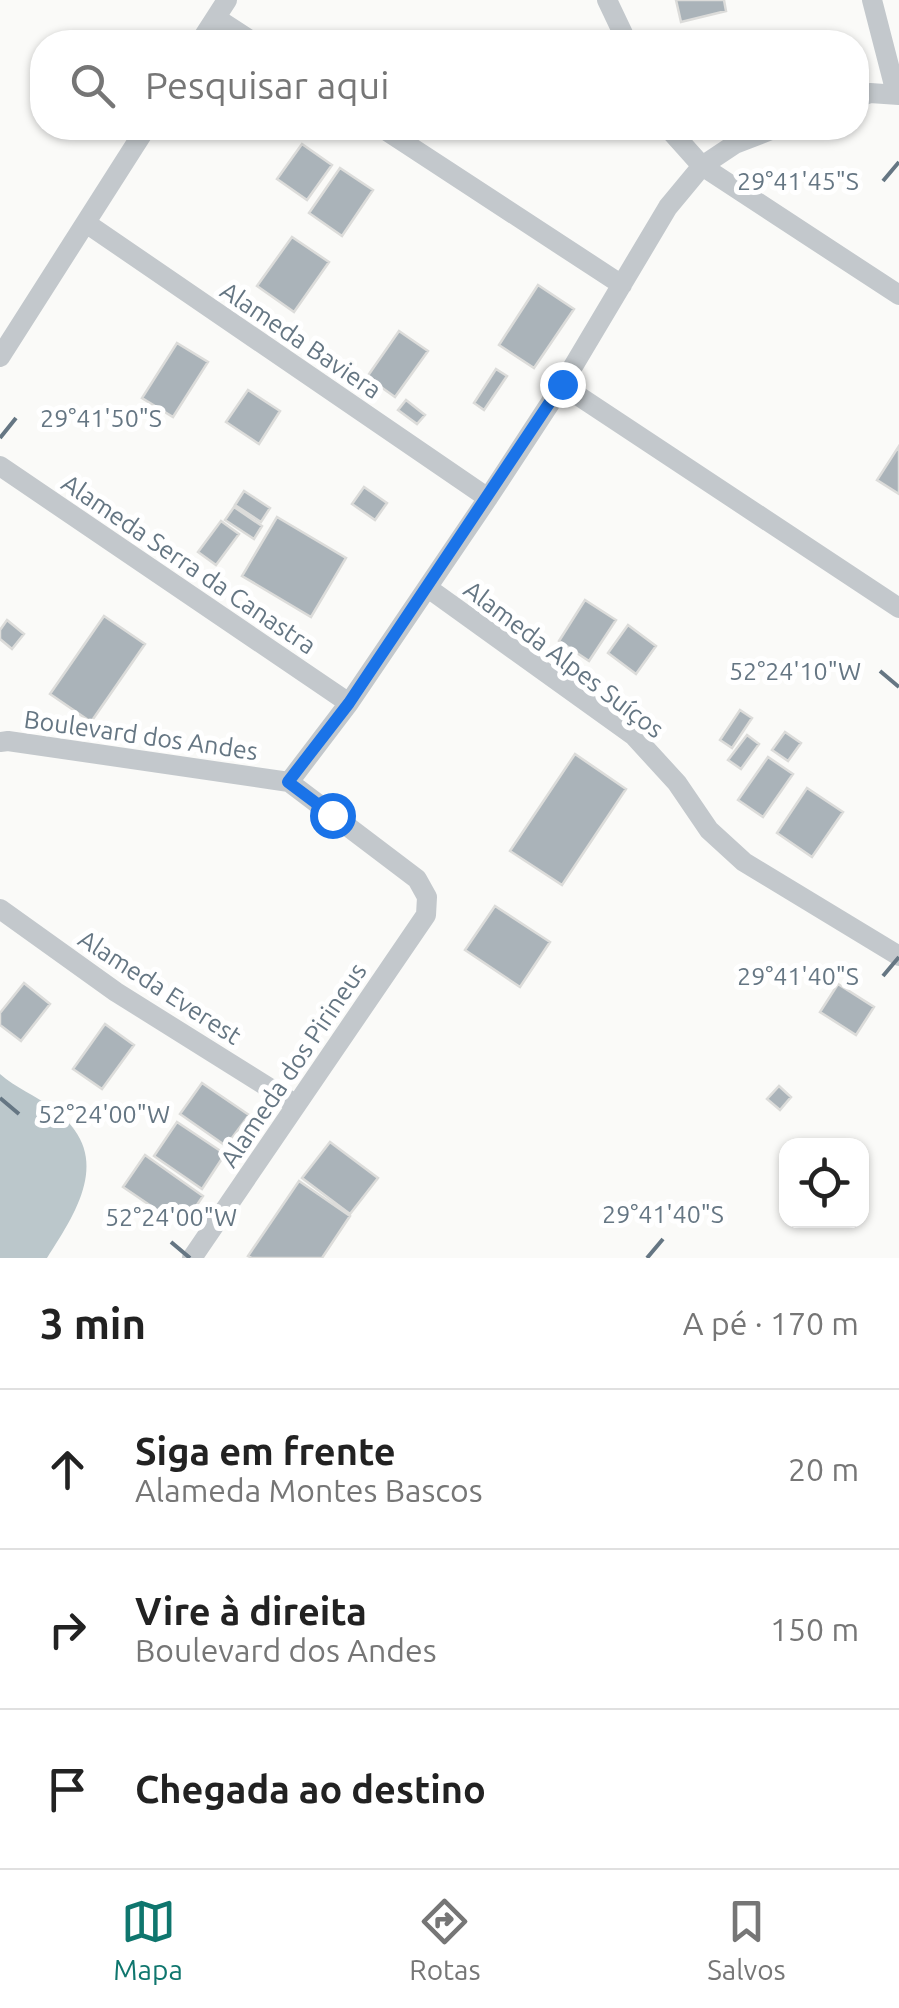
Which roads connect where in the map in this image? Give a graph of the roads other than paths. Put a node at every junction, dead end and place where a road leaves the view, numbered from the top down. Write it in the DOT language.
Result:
graph roads {
  1 [pos="608,0"];
  2 [pos="872,0"];
  3 [pos="222,9"];
  4 [pos="208,30"];
  5 [pos="242,30"];
  6 [pos="622,30"];
  7 [pos="869,94"];
  8 [pos="898,94"];
  9 [pos="138,140"];
  10 [pos="400,140"];
  11 [pos="679,140"];
  12 [pos="745,140"];
  13 [pos="702,166"];
  14 [pos="86,223"];
  15 [pos="622,285"];
  16 [pos="899,295"];
  17 [pos="0,358"];
  18 [pos="562,384"];
  19 [pos="0,466"];
  20 [pos="488,498"];
  21 [pos="428,588"];
  22 [pos="899,608"];
  23 [pos="349,703"];
  24 [pos="0,742"];
  25 [pos="288,782"];
  26 [pos="0,909"];
  27 [pos="899,956"];
  28 [pos="295,1104"];
  29 [pos="192,1258"];
  1 -- 6 [label="street"];
  2 -- 8 [label="street"];
  3 -- 4 [label="street"];
  3 -- 5 [label="street"];
  7 -- 8 [label="street"];
  9 -- 14 [label="street"];
  10 -- 15 [label="street"];
  11 -- 13 [label="street"];
  12 -- 13 [label="street, Boulevard dos Andes"];
  13 -- 15 [label="street, Boulevard dos Andes"];
  13 -- 16 [label="street"];
  14 -- 17 [label="street"];
  14 -- 20 [label="street, Alameda Baviera"];
  15 -- 18 [label="street, Boulevard dos Andes"];
  18 -- 20 [label="street, Boulevard dos Andes"];
  18 -- 22 [label="street"];
  19 -- 23 [label="street, Alameda Serra da Canastra"];
  20 -- 21 [label="street, Boulevard dos Andes"];
  21 -- 23 [label="street, Boulevard dos Andes"];
  21 -- 27 [label="street, Alameda Alpes Suíços"];
  23 -- 25 [label="street, Boulevard dos Andes"];
  24 -- 25 [label="street, Boulevard dos Andes"];
  25 -- 28 [label="street, Alameda dos Pirineus"];
  26 -- 28 [label="street, Alameda Everest"];
  28 -- 29 [label="street, Alameda dos Pirineus"];
}
